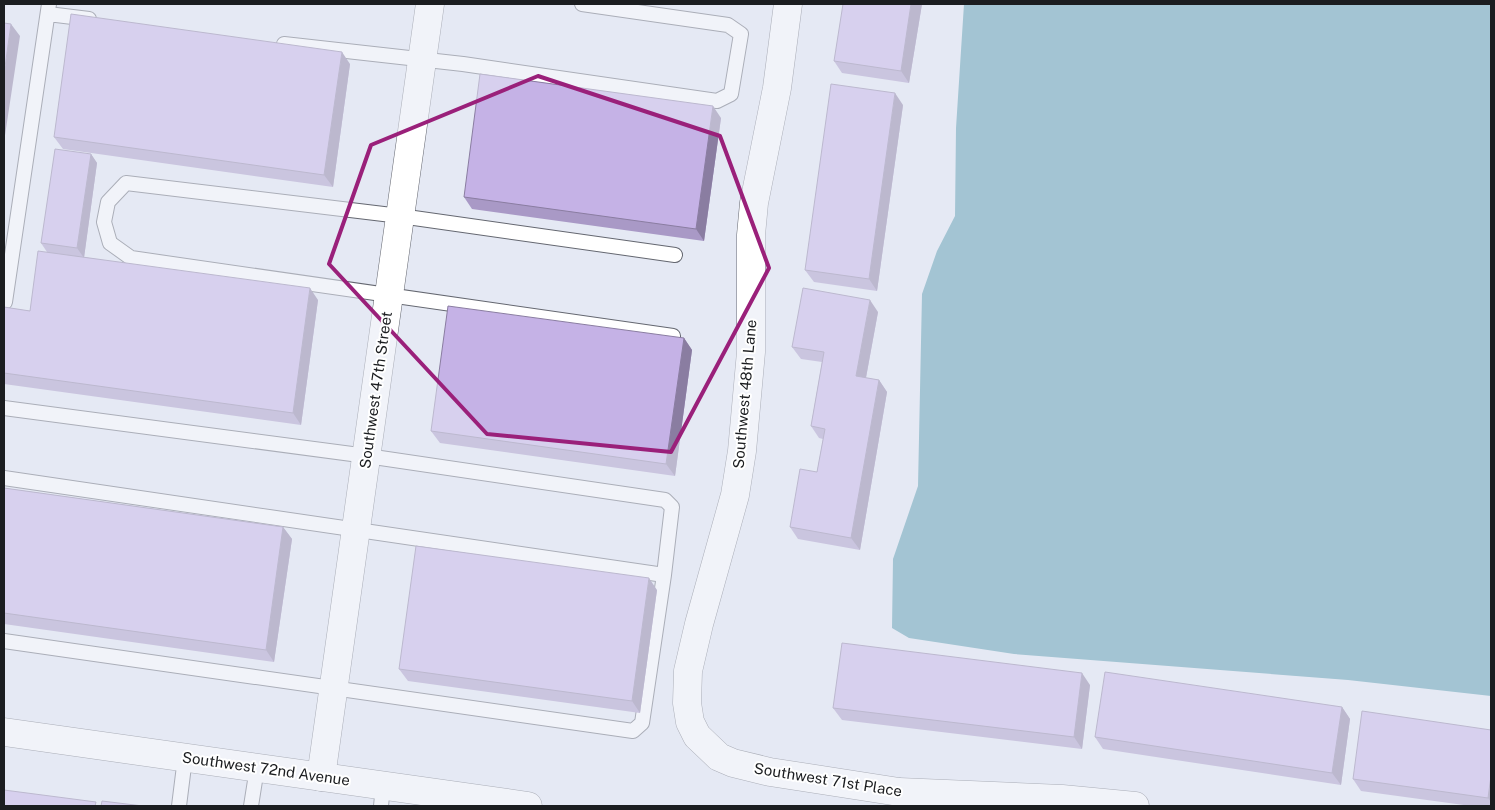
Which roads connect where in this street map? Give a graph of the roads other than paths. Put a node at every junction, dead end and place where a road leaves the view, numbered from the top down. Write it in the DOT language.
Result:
graph roads {
  1 [pos="430,4"];
  2 [pos="582,4"];
  3 [pos="788,4"];
  4 [pos="48,9"];
  5 [pos="107,22"];
  6 [pos="275,43"];
  7 [pos="422,61"];
  8 [pos="400,216"];
  9 [pos="675,256"];
  10 [pos="390,294"];
  11 [pos="6,302"];
  12 [pos="673,336"];
  13 [pos="4,408"];
  14 [pos="367,456"];
  15 [pos="4,478"];
  16 [pos="356,530"];
  17 [pos="664,575"];
  18 [pos="4,641"];
  19 [pos="334,688"];
  20 [pos="4,732"];
  21 [pos="706,746"];
  22 [pos="185,758"];
  23 [pos="256,768"];
  24 [pos="321,776"];
  25 [pos="382,796"];
  26 [pos="431,799"];
  27 [pos="179,806"];
  28 [pos="252,806"];
  29 [pos="528,806"];
  30 [pos="1135,806"];
  1 -- 7 [label="street, Southwest 47th Street"];
  2 -- 7 [label="lane"];
  3 -- 21 [label="street, Southwest 48th Lane"];
  4 -- 5 [label="lane"];
  4 -- 11 [label="lane"];
  6 -- 7 [label="lane"];
  7 -- 8 [label="street, Southwest 47th Street"];
  8 -- 9 [label="lane"];
  8 -- 10 [label="street, Southwest 47th Street"];
  8 -- 10 [label="lane"];
  10 -- 12 [label="lane"];
  10 -- 14 [label="street, Southwest 47th Street"];
  13 -- 14 [label="lane"];
  14 -- 16 [label="street, Southwest 47th Street"];
  14 -- 17 [label="lane"];
  15 -- 16 [label="lane"];
  16 -- 17 [label="lane"];
  16 -- 19 [label="street, Southwest 47th Street"];
  17 -- 19 [label="lane"];
  18 -- 19 [label="lane"];
  19 -- 24 [label="street, Southwest 47th Street"];
  20 -- 22 [label="street, Southwest 72nd Avenue"];
  21 -- 30 [label="street, Southwest 71st Place"];
  22 -- 23 [label="street, Southwest 72nd Avenue"];
  22 -- 27 [label="lane"];
  23 -- 24 [label="street, Southwest 72nd Avenue"];
  23 -- 28 [label="lane"];
  24 -- 25 [label="street, Southwest 72nd Avenue"];
  25 -- 26 [label="street, Southwest 72nd Avenue"];
  26 -- 29 [label="street, Southwest 72nd Avenue"];
}
